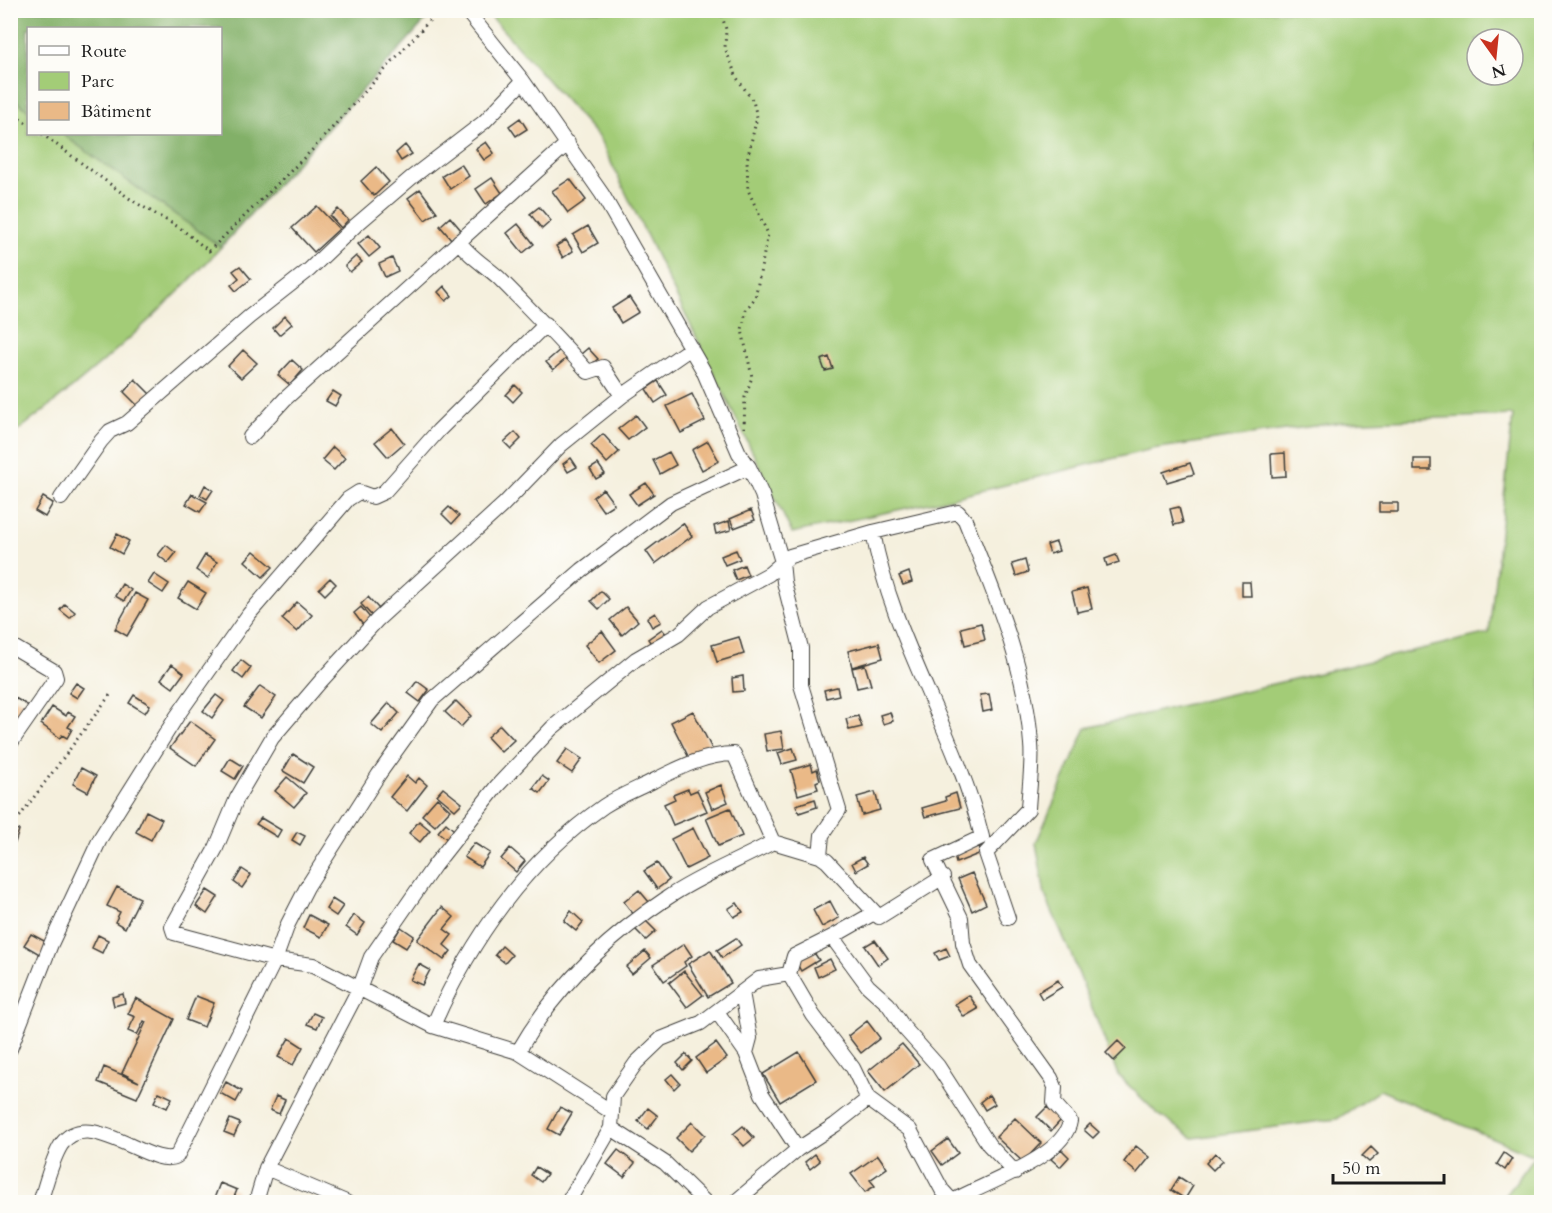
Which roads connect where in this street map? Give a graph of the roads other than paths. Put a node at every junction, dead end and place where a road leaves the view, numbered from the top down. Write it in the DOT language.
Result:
graph roads {
  1 [pos="466,10"];
  2 [pos="523,81"];
  3 [pos="568,143"];
  4 [pos="459,241"];
  5 [pos="546,324"];
  6 [pos="691,348"];
  7 [pos="622,396"];
  8 [pos="250,437"];
  9 [pos="750,467"];
  10 [pos="61,498"];
  11 [pos="873,532"];
  12 [pos="782,562"];
  13 [pos="10,645"];
  14 [pos="10,744"];
  15 [pos="982,837"];
  16 [pos="773,843"];
  17 [pos="986,853"];
  18 [pos="820,856"];
  19 [pos="943,878"];
  20 [pos="874,913"];
  21 [pos="1008,918"];
  22 [pos="832,938"];
  23 [pos="275,960"];
  24 [pos="789,974"];
  25 [pos="360,987"];
  26 [pos="742,993"];
  27 [pos="718,1013"];
  28 [pos="433,1026"];
  29 [pos="10,1049"];
  30 [pos="518,1052"];
  31 [pos="746,1053"];
  32 [pos="868,1099"];
  33 [pos="612,1113"];
  34 [pos="611,1128"];
  35 [pos="798,1149"];
  36 [pos="266,1168"];
  37 [pos="1015,1172"];
  38 [pos="951,1202"];
  39 [pos="40,1203"];
  40 [pos="256,1203"];
  41 [pos="346,1203"];
  42 [pos="568,1203"];
  43 [pos="705,1203"];
  44 [pos="735,1203"];
  1 -- 2 [label="street"];
  2 -- 3 [label="street"];
  2 -- 10 [label="street"];
  3 -- 4 [label="street"];
  3 -- 6 [label="street"];
  4 -- 5 [label="street"];
  4 -- 8 [label="street"];
  5 -- 7 [label="street"];
  5 -- 29 [label="street"];
  6 -- 7 [label="street"];
  6 -- 9 [label="street"];
  7 -- 23 [label="street"];
  9 -- 12 [label="street"];
  9 -- 23 [label="street"];
  11 -- 12 [label="street"];
  11 -- 15 [label="street"];
  11 -- 17 [label="street"];
  12 -- 18 [label="street"];
  12 -- 25 [label="street"];
  13 -- 14 [label="street"];
  15 -- 17 [label="street"];
  15 -- 19 [label="street"];
  16 -- 18 [label="street"];
  16 -- 28 [label="street"];
  16 -- 30 [label="street"];
  17 -- 21 [label="street"];
  18 -- 20 [label="street"];
  19 -- 20 [label="street"];
  19 -- 37 [label="street"];
  20 -- 22 [label="street"];
  22 -- 24 [label="street"];
  22 -- 37 [label="street"];
  23 -- 25 [label="street"];
  23 -- 39 [label="street"];
  24 -- 26 [label="street"];
  24 -- 32 [label="street"];
  25 -- 28 [label="street"];
  25 -- 36 [label="street"];
  26 -- 27 [label="street"];
  26 -- 31 [label="street"];
  27 -- 31 [label="street"];
  27 -- 33 [label="street"];
  28 -- 30 [label="street"];
  30 -- 33 [label="street"];
  31 -- 35 [label="street"];
  32 -- 35 [label="street"];
  32 -- 38 [label="street"];
  33 -- 34 [label="street"];
  34 -- 42 [label="street"];
  34 -- 43 [label="street"];
  35 -- 44 [label="street"];
  36 -- 40 [label="street"];
  36 -- 41 [label="street"];
  37 -- 38 [label="street"];
}
